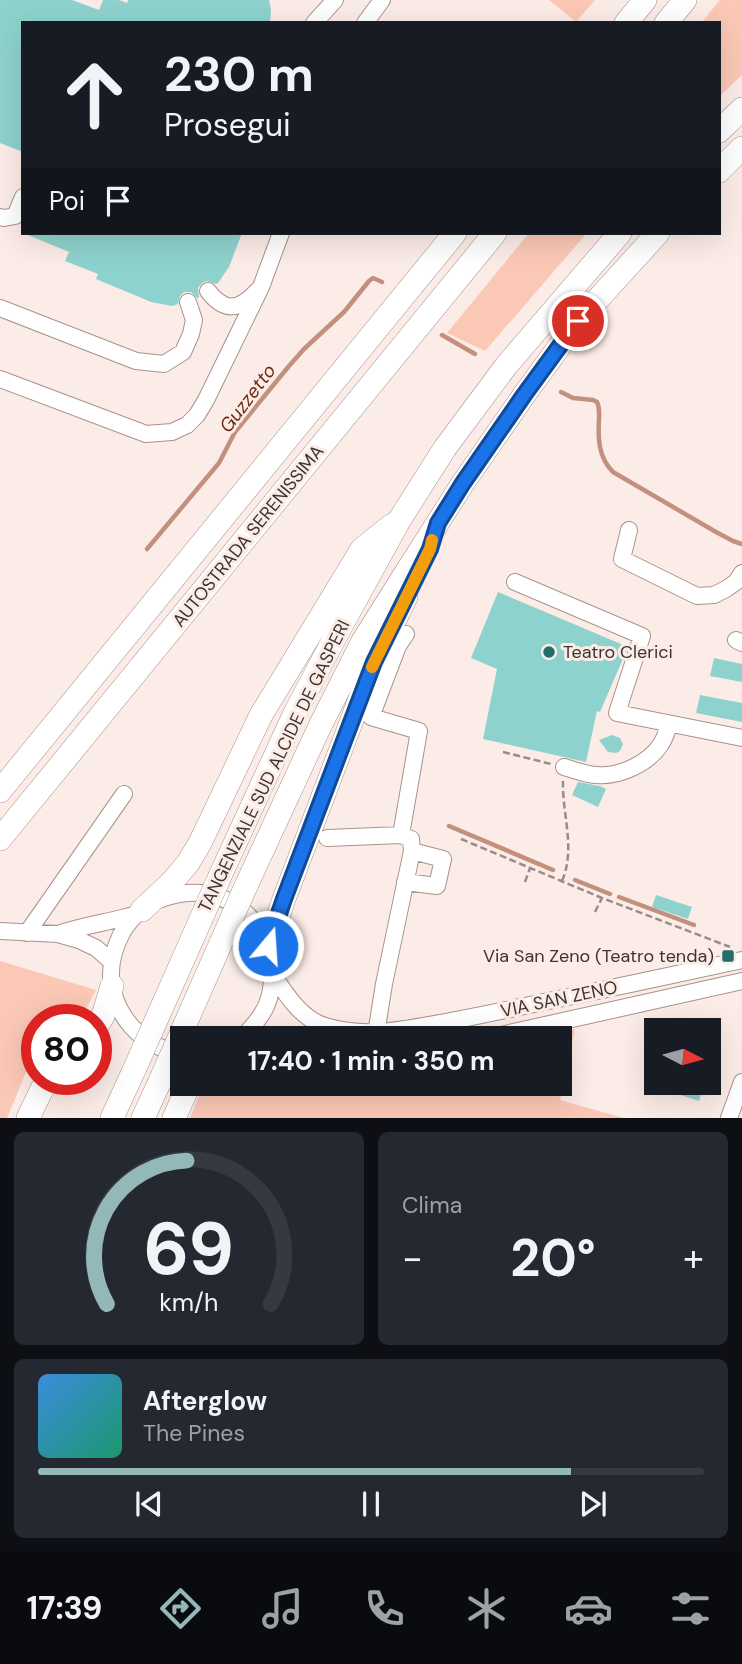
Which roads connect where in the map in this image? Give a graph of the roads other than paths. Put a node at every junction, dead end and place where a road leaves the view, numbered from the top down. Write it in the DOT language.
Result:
graph roads {
  1 [pos="335,0"];
  2 [pos="382,0"];
  3 [pos="645,0"];
  4 [pos="685,0"];
  5 [pos="316,21"];
  6 [pos="366,21"];
  7 [pos="628,21"];
  8 [pos="668,21"];
  9 [pos="742,109"];
  10 [pos="721,129"];
  11 [pos="742,148"];
  12 [pos="721,168"];
  13 [pos="21,202"];
  14 [pos="0,217"];
  15 [pos="280,235"];
  16 [pos="453,235"];
  17 [pos="493,235"];
  18 [pos="618,235"];
  19 [pos="656,235"];
  20 [pos="261,287"];
  21 [pos="208,291"];
  22 [pos="188,302"];
  23 [pos="0,308"];
  24 [pos="0,379"];
  25 [pos="400,519"];
  26 [pos="438,523"];
  27 [pos="629,530"];
  28 [pos="742,573"];
  29 [pos="515,582"];
  30 [pos="407,634"];
  31 [pos="670,724"];
  32 [pos="742,738"];
  33 [pos="565,767"];
  34 [pos="0,791"];
  35 [pos="124,794"];
  36 [pos="401,835"];
  37 [pos="327,838"];
  38 [pos="0,839"];
  39 [pos="412,851"];
  40 [pos="405,882"];
  41 [pos="139,912"];
  42 [pos="0,931"];
  43 [pos="27,933"];
  44 [pos="58,934"];
  45 [pos="268,946"];
  46 [pos="739,955"];
  47 [pos="112,962"];
  48 [pos="273,975"];
  49 [pos="742,981"];
  50 [pos="112,986"];
  51 [pos="711,988"];
  52 [pos="742,992"];
  53 [pos="107,1004"];
  54 [pos="253,1026"];
  55 [pos="326,1026"];
  56 [pos="377,1026"];
  57 [pos="427,1026"];
  58 [pos="541,1026"];
  59 [pos="170,1051"];
  60 [pos="742,1083"];
  61 [pos="39,1095"];
  62 [pos="184,1096"];
  63 [pos="28,1118"];
  64 [pos="113,1118"];
  65 [pos="143,1118"];
  66 [pos="174,1118"];
  67 [pos="729,1118"];
  1 -- 5 [label="street"];
  2 -- 6 [label="street"];
  3 -- 7 [label="highway"];
  4 -- 8 [label="highway"];
  9 -- 10 [label="highway"];
  11 -- 12 [label="highway"];
  13 -- 14 [label="street"];
  15 -- 20 [label="street"];
  16 -- 34 [label="highway, AUTOSTRADA SERENISSIMA"];
  17 -- 38 [label="highway, AUTOSTRADA SERENISSIMA"];
  18 -- 25 [label="highway, TANGENZIALE SUD ALCIDE DE GASPERI"];
  19 -- 26 [label="highway, TANGENZIALE SUD ALCIDE DE GASPERI"];
  20 -- 21 [label="street"];
  20 -- 24 [label="street"];
  22 -- 23 [label="street"];
  25 -- 41 [label="highway"];
  25 -- 64 [label="highway, TANGENZIALE SUD ALCIDE DE GASPERI, bridge"];
  26 -- 45 [label="highway"];
  26 -- 65 [label="highway, TANGENZIALE SUD ALCIDE DE GASPERI, bridge"];
  27 -- 28 [label="street"];
  29 -- 31 [label="street"];
  30 -- 36 [label="street"];
  31 -- 32 [label="street"];
  31 -- 33 [label="street"];
  35 -- 43 [label="street"];
  36 -- 37 [label="street"];
  36 -- 39 [label="street"];
  39 -- 40 [label="street"];
  39 -- 40 [label="street"];
  40 -- 56 [label="street"];
  41 -- 44 [label="street, VIA SAN ZENO"];
  41 -- 45 [label="street, VIA SAN ZENO"];
  41 -- 47 [label="street"];
  42 -- 43 [label="street, VIA SAN ZENO"];
  43 -- 44 [label="street, VIA SAN ZENO"];
  44 -- 47 [label="street, VIA SAN ZENO"];
  45 -- 48 [label="street, VIA SAN ZENO"];
  46 -- 57 [label="street, VIA SAN ZENO"];
  47 -- 50 [label="street"];
  48 -- 54 [label="street, VIA SAN ZENO"];
  48 -- 55 [label="street, VIA SAN ZENO"];
  49 -- 51 [label="street, VIA SAN ZENO"];
  50 -- 53 [label="highway"];
  50 -- 59 [label="street"];
  51 -- 52 [label="street"];
  51 -- 58 [label="street, VIA SAN ZENO"];
  60 -- 67 [label="street"];
  61 -- 63 [label="highway"];
  62 -- 66 [label="highway"];
}
